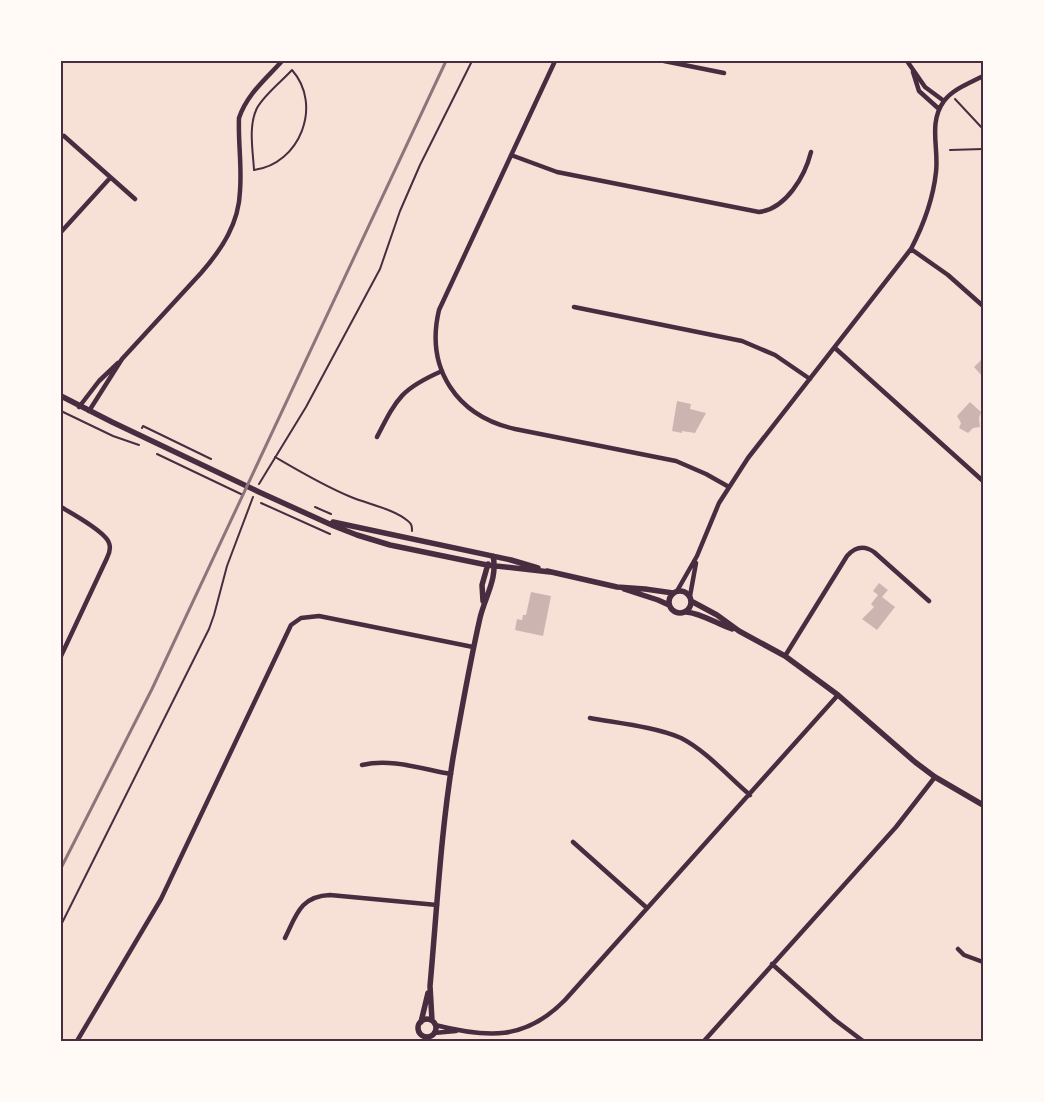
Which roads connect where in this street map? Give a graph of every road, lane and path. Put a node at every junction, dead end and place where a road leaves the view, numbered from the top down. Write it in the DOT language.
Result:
graph roads {
  1 [pos="282,61"];
  2 [pos="472,61"];
  3 [pos="555,61"];
  4 [pos="664,61"];
  5 [pos="907,61"];
  6 [pos="912,69"];
  7 [pos="724,73"];
  8 [pos="983,76"];
  9 [pos="951,94"];
  10 [pos="944,101"];
  11 [pos="939,109"];
  12 [pos="983,128"];
  13 [pos="64,136"];
  14 [pos="983,149"];
  15 [pos="950,150"];
  16 [pos="811,152"];
  17 [pos="511,155"];
  18 [pos="254,170"];
  19 [pos="110,178"];
  20 [pos="135,199"];
  21 [pos="61,232"];
  22 [pos="911,249"];
  23 [pos="983,306"];
  24 [pos="574,308"];
  25 [pos="835,348"];
  26 [pos="122,359"];
  27 [pos="442,371"];
  28 [pos="810,379"];
  29 [pos="61,396"];
  30 [pos="79,407"];
  31 [pos="61,411"];
  32 [pos="89,411"];
  33 [pos="377,437"];
  34 [pos="139,445"];
  35 [pos="156,453"];
  36 [pos="275,457"];
  37 [pos="983,481"];
  38 [pos="729,487"];
  39 [pos="258,490"];
  40 [pos="256,500"];
  41 [pos="308,504"];
  42 [pos="61,507"];
  43 [pos="336,515"];
  44 [pos="314,517"];
  45 [pos="404,530"];
  46 [pos="493,556"];
  47 [pos="697,556"];
  48 [pos="487,566"];
  49 [pos="495,566"];
  50 [pos="550,572"];
  51 [pos="617,587"];
  52 [pos="675,592"];
  53 [pos="690,599"];
  54 [pos="929,601"];
  55 [pos="483,602"];
  56 [pos="669,605"];
  57 [pos="686,612"];
  58 [pos="739,631"];
  59 [pos="474,647"];
  60 [pos="61,656"];
  61 [pos="785,656"];
  62 [pos="838,695"];
  63 [pos="590,718"];
  64 [pos="362,765"];
  65 [pos="451,774"];
  66 [pos="935,777"];
  67 [pos="750,795"];
  68 [pos="983,805"];
  69 [pos="573,842"];
  70 [pos="438,905"];
  71 [pos="647,908"];
  72 [pos="61,925"];
  73 [pos="285,938"];
  74 [pos="958,949"];
  75 [pos="983,962"];
  76 [pos="772,964"];
  77 [pos="430,986"];
  78 [pos="421,1022"];
  79 [pos="433,1023"];
  80 [pos="460,1031"];
  81 [pos="432,1037"];
  82 [pos="422,1038"];
  83 [pos="77,1041"];
  84 [pos="704,1041"];
  85 [pos="863,1041"];
  1 -- 26 [label="street"];
  2 -- 36 [label="path"];
  3 -- 17 [label="street"];
  4 -- 7 [label="street"];
  5 -- 6 [label="street"];
  6 -- 10 [label="street"];
  6 -- 11 [label="street"];
  8 -- 9 [label="street"];
  9 -- 10 [label="street"];
  9 -- 12 [label="path"];
  10 -- 11 [label="street"];
  11 -- 22 [label="street"];
  13 -- 19 [label="street"];
  14 -- 15 [label="path"];
  16 -- 17 [label="street"];
  17 -- 27 [label="street"];
  18 -- 18 [label="path"];
  19 -- 20 [label="street"];
  19 -- 21 [label="street"];
  22 -- 23 [label="street"];
  22 -- 25 [label="street"];
  24 -- 28 [label="street"];
  25 -- 28 [label="street"];
  25 -- 37 [label="street"];
  26 -- 30 [label="street"];
  26 -- 32 [label="street"];
  27 -- 33 [label="street"];
  27 -- 38 [label="street"];
  28 -- 38 [label="street"];
  29 -- 30 [label="street"];
  30 -- 32 [label="street"];
  31 -- 34 [label="path"];
  32 -- 39 [label="street"];
  35 -- 40 [label="path"];
  36 -- 39 [label="path"];
  36 -- 45 [label="path"];
  38 -- 47 [label="street"];
  39 -- 44 [label="street"];
  39 -- 72 [label="path"];
  41 -- 43 [label="path"];
  42 -- 60 [label="street"];
  44 -- 46 [label="street"];
  44 -- 48 [label="street"];
  46 -- 48 [label="street"];
  46 -- 49 [label="street"];
  46 -- 50 [label="street"];
  47 -- 52 [label="street"];
  47 -- 53 [label="street"];
  48 -- 49 [label="street"];
  48 -- 55 [label="street"];
  49 -- 50 [label="street"];
  49 -- 55 [label="street"];
  50 -- 51 [label="street"];
  51 -- 52 [label="street"];
  51 -- 56 [label="street"];
  52 -- 53 [label="street"];
  52 -- 56 [label="street"];
  53 -- 57 [label="street"];
  53 -- 58 [label="street"];
  54 -- 61 [label="street"];
  55 -- 59 [label="street"];
  56 -- 57 [label="street"];
  57 -- 58 [label="street"];
  58 -- 61 [label="street"];
  59 -- 65 [label="street"];
  59 -- 83 [label="street"];
  61 -- 62 [label="street"];
  62 -- 66 [label="street"];
  62 -- 67 [label="street"];
  63 -- 67 [label="street"];
  64 -- 65 [label="street"];
  65 -- 70 [label="street"];
  66 -- 68 [label="street"];
  66 -- 76 [label="street"];
  67 -- 71 [label="street"];
  69 -- 71 [label="street"];
  70 -- 73 [label="street"];
  70 -- 77 [label="street"];
  71 -- 80 [label="street"];
  74 -- 75 [label="street"];
  76 -- 84 [label="street"];
  76 -- 85 [label="street"];
  77 -- 78 [label="street"];
  77 -- 79 [label="street"];
  78 -- 79 [label="street"];
  78 -- 82 [label="street"];
  79 -- 80 [label="street"];
  79 -- 81 [label="street"];
  80 -- 81 [label="street"];
  81 -- 82 [label="street"];
}
